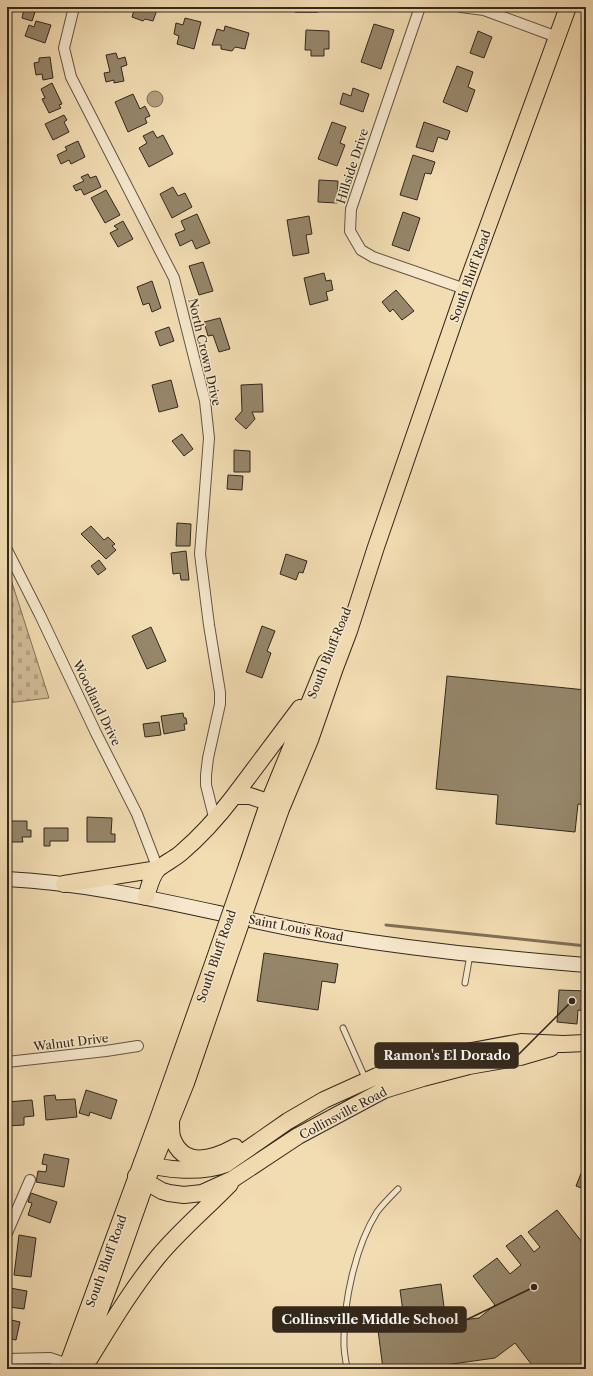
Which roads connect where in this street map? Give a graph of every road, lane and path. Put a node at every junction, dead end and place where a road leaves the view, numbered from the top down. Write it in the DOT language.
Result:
graph roads {
  1 [pos="74,7"];
  2 [pos="297,7"];
  3 [pos="316,7"];
  4 [pos="420,7"];
  5 [pos="461,7"];
  6 [pos="568,7"];
  7 [pos="558,37"];
  8 [pos="465,289"];
  9 [pos="376,547"];
  10 [pos="7,550"];
  11 [pos="320,676"];
  12 [pos="234,796"];
  13 [pos="275,807"];
  14 [pos="215,821"];
  15 [pos="158,869"];
  16 [pos="7,879"];
  17 [pos="64,884"];
  18 [pos="146,897"];
  19 [pos="470,955"];
  20 [pos="221,960"];
  21 [pos="586,965"];
  22 [pos="465,983"];
  23 [pos="344,1028"];
  24 [pos="586,1042"];
  25 [pos="563,1044"];
  26 [pos="138,1046"];
  27 [pos="7,1062"];
  28 [pos="366,1081"];
  29 [pos="372,1096"];
  30 [pos="171,1121"];
  31 [pos="288,1121"];
  32 [pos="144,1172"];
  33 [pos="237,1176"];
  34 [pos="30,1180"];
  35 [pos="398,1189"];
  36 [pos="7,1233"];
  37 [pos="7,1359"];
  38 [pos="71,1367"];
  39 [pos="86,1369"];
  40 [pos="347,1369"];
  1 -- 14 [label="street, North Crown Drive"];
  2 -- 3 [label="street"];
  4 -- 8 [label="street, Hillside Drive"];
  5 -- 7 [label="street"];
  6 -- 7 [label="main road, South Bluff Road"];
  7 -- 8 [label="main road, South Bluff Road"];
  8 -- 9 [label="main road, South Bluff Road"];
  9 -- 11 [label="main road, South Bluff Road"];
  9 -- 13 [label="main road, South Bluff Road"];
  10 -- 15 [label="street, Woodland Drive"];
  11 -- 12 [label="main road"];
  11 -- 13 [label="main road, South Bluff Road"];
  12 -- 13 [label="main road"];
  12 -- 14 [label="main road"];
  13 -- 20 [label="main road, South Bluff Road, bridge"];
  14 -- 15 [label="main road"];
  15 -- 17 [label="main road"];
  15 -- 18 [label="main road"];
  16 -- 17 [label="street, Saint Louis Road"];
  17 -- 18 [label="street, Saint Louis Road"];
  18 -- 19 [label="street, Saint Louis Road"];
  19 -- 21 [label="street, Saint Louis Road"];
  19 -- 22 [label="lane"];
  20 -- 30 [label="main road, South Bluff Road"];
  20 -- 32 [label="main road, South Bluff Road"];
  23 -- 28 [label="lane"];
  24 -- 25 [label="main road, Collinsville Road"];
  25 -- 28 [label="main road, Collinsville Road"];
  25 -- 29 [label="main road, Collinsville Road"];
  26 -- 27 [label="street, Walnut Drive"];
  28 -- 29 [label="main road"];
  28 -- 31 [label="main road, Collinsville Road"];
  29 -- 33 [label="main road, Collinsville Road"];
  30 -- 31 [label="main road"];
  30 -- 32 [label="main road, South Bluff Road"];
  31 -- 32 [label="main road, Collinsville Road"];
  32 -- 33 [label="main road, Collinsville Road"];
  32 -- 38 [label="main road, South Bluff Road"];
  33 -- 39 [label="main road"];
  34 -- 36 [label="street"];
  35 -- 40 [label="lane"];
  37 -- 38 [label="street"];
}
